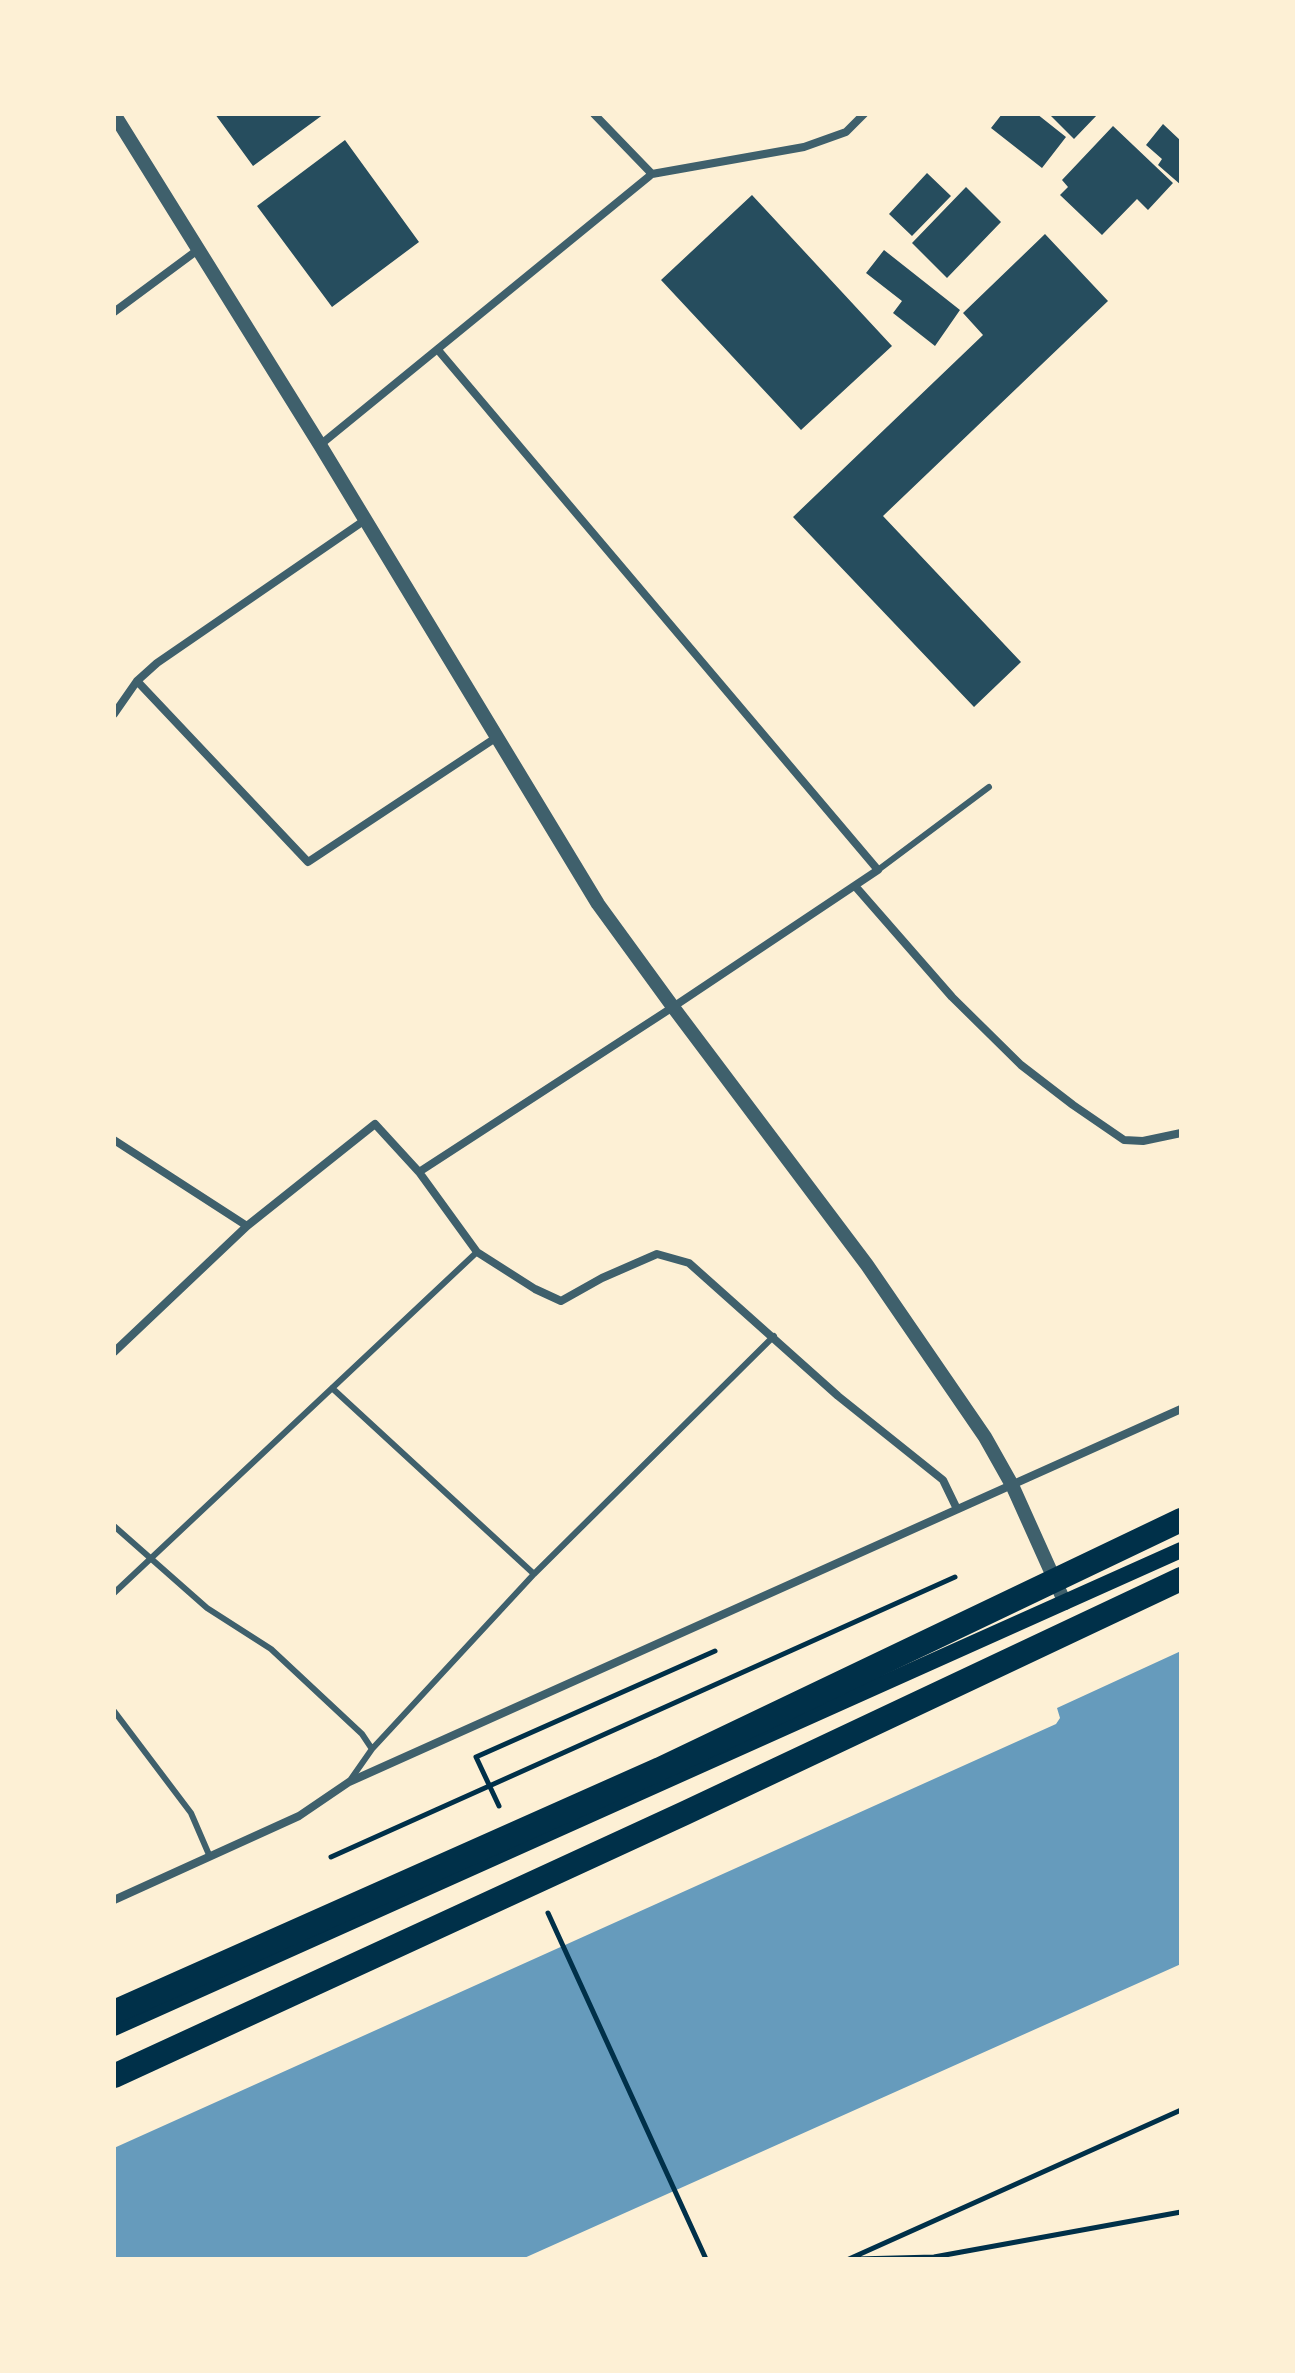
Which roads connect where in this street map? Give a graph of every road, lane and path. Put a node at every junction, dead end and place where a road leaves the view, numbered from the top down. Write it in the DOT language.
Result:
graph roads {
  1 [pos="114,114"];
  2 [pos="594,114"];
  3 [pos="864,114"];
  4 [pos="652,174"];
  5 [pos="200,249"];
  6 [pos="114,312"];
  7 [pos="438,350"];
  8 [pos="320,445"];
  9 [pos="365,520"];
  10 [pos="137,681"];
  11 [pos="114,714"];
  12 [pos="497,737"];
  13 [pos="989,787"];
  14 [pos="878,870"];
  15 [pos="855,886"];
  16 [pos="673,1007"];
  17 [pos="1181,1133"];
  18 [pos="114,1140"];
  19 [pos="419,1172"];
  20 [pos="247,1226"];
  21 [pos="477,1252"];
  22 [pos="774,1336"];
  23 [pos="114,1352"];
  24 [pos="332,1388"];
  25 [pos="1181,1409"];
  26 [pos="1012,1485"];
  27 [pos="957,1509"];
  28 [pos="1181,1520"];
  29 [pos="114,1526"];
  30 [pos="1181,1550"];
  31 [pos="151,1558"];
  32 [pos="534,1574"];
  33 [pos="955,1577"];
  34 [pos="1181,1579"];
  35 [pos="114,1593"];
  36 [pos="1065,1603"];
  37 [pos="715,1651"];
  38 [pos="114,1711"];
  39 [pos="372,1749"];
  40 [pos="349,1782"];
  41 [pos="489,1785"];
  42 [pos="502,1813"];
  43 [pos="210,1857"];
  44 [pos="331,1857"];
  45 [pos="114,1900"];
  46 [pos="547,1913"];
  47 [pos="114,2012"];
  48 [pos="114,2028"];
  49 [pos="114,2076"];
  50 [pos="1181,2110"];
  51 [pos="1181,2212"];
  52 [pos="704,2256"];
  53 [pos="849,2259"];
  54 [pos="856,2259"];
  1 -- 5 [label="street"];
  2 -- 4 [label="street"];
  3 -- 4 [label="street"];
  4 -- 7 [label="street"];
  5 -- 6 [label="street"];
  5 -- 8 [label="street"];
  7 -- 8 [label="street"];
  7 -- 14 [label="street"];
  8 -- 9 [label="street"];
  9 -- 10 [label="street"];
  9 -- 12 [label="street"];
  10 -- 11 [label="street"];
  10 -- 12 [label="street"];
  12 -- 16 [label="street"];
  13 -- 14 [label="lane"];
  14 -- 15 [label="street"];
  15 -- 16 [label="street"];
  15 -- 17 [label="street"];
  16 -- 19 [label="street"];
  16 -- 26 [label="street"];
  18 -- 20 [label="street"];
  19 -- 20 [label="street"];
  19 -- 21 [label="street"];
  20 -- 23 [label="street"];
  21 -- 22 [label="street"];
  21 -- 24 [label="lane"];
  22 -- 27 [label="street"];
  22 -- 32 [label="lane"];
  24 -- 31 [label="lane"];
  24 -- 32 [label="lane"];
  25 -- 26 [label="street"];
  26 -- 27 [label="street"];
  26 -- 36 [label="street"];
  27 -- 40 [label="street"];
  28 -- 47 [label="highway"];
  29 -- 31 [label="lane"];
  30 -- 36 [label="main road"];
  31 -- 35 [label="lane"];
  31 -- 39 [label="lane"];
  32 -- 39 [label="lane"];
  33 -- 41 [label="path"];
  34 -- 49 [label="highway"];
  36 -- 48 [label="main road"];
  37 -- 41 [label="path"];
  38 -- 43 [label="lane"];
  39 -- 40 [label="lane"];
  40 -- 43 [label="street"];
  41 -- 42 [label="path"];
  41 -- 44 [label="path"];
  43 -- 45 [label="street"];
  46 -- 52 [label="path"];
  50 -- 53 [label="path"];
  51 -- 54 [label="path"];
}
